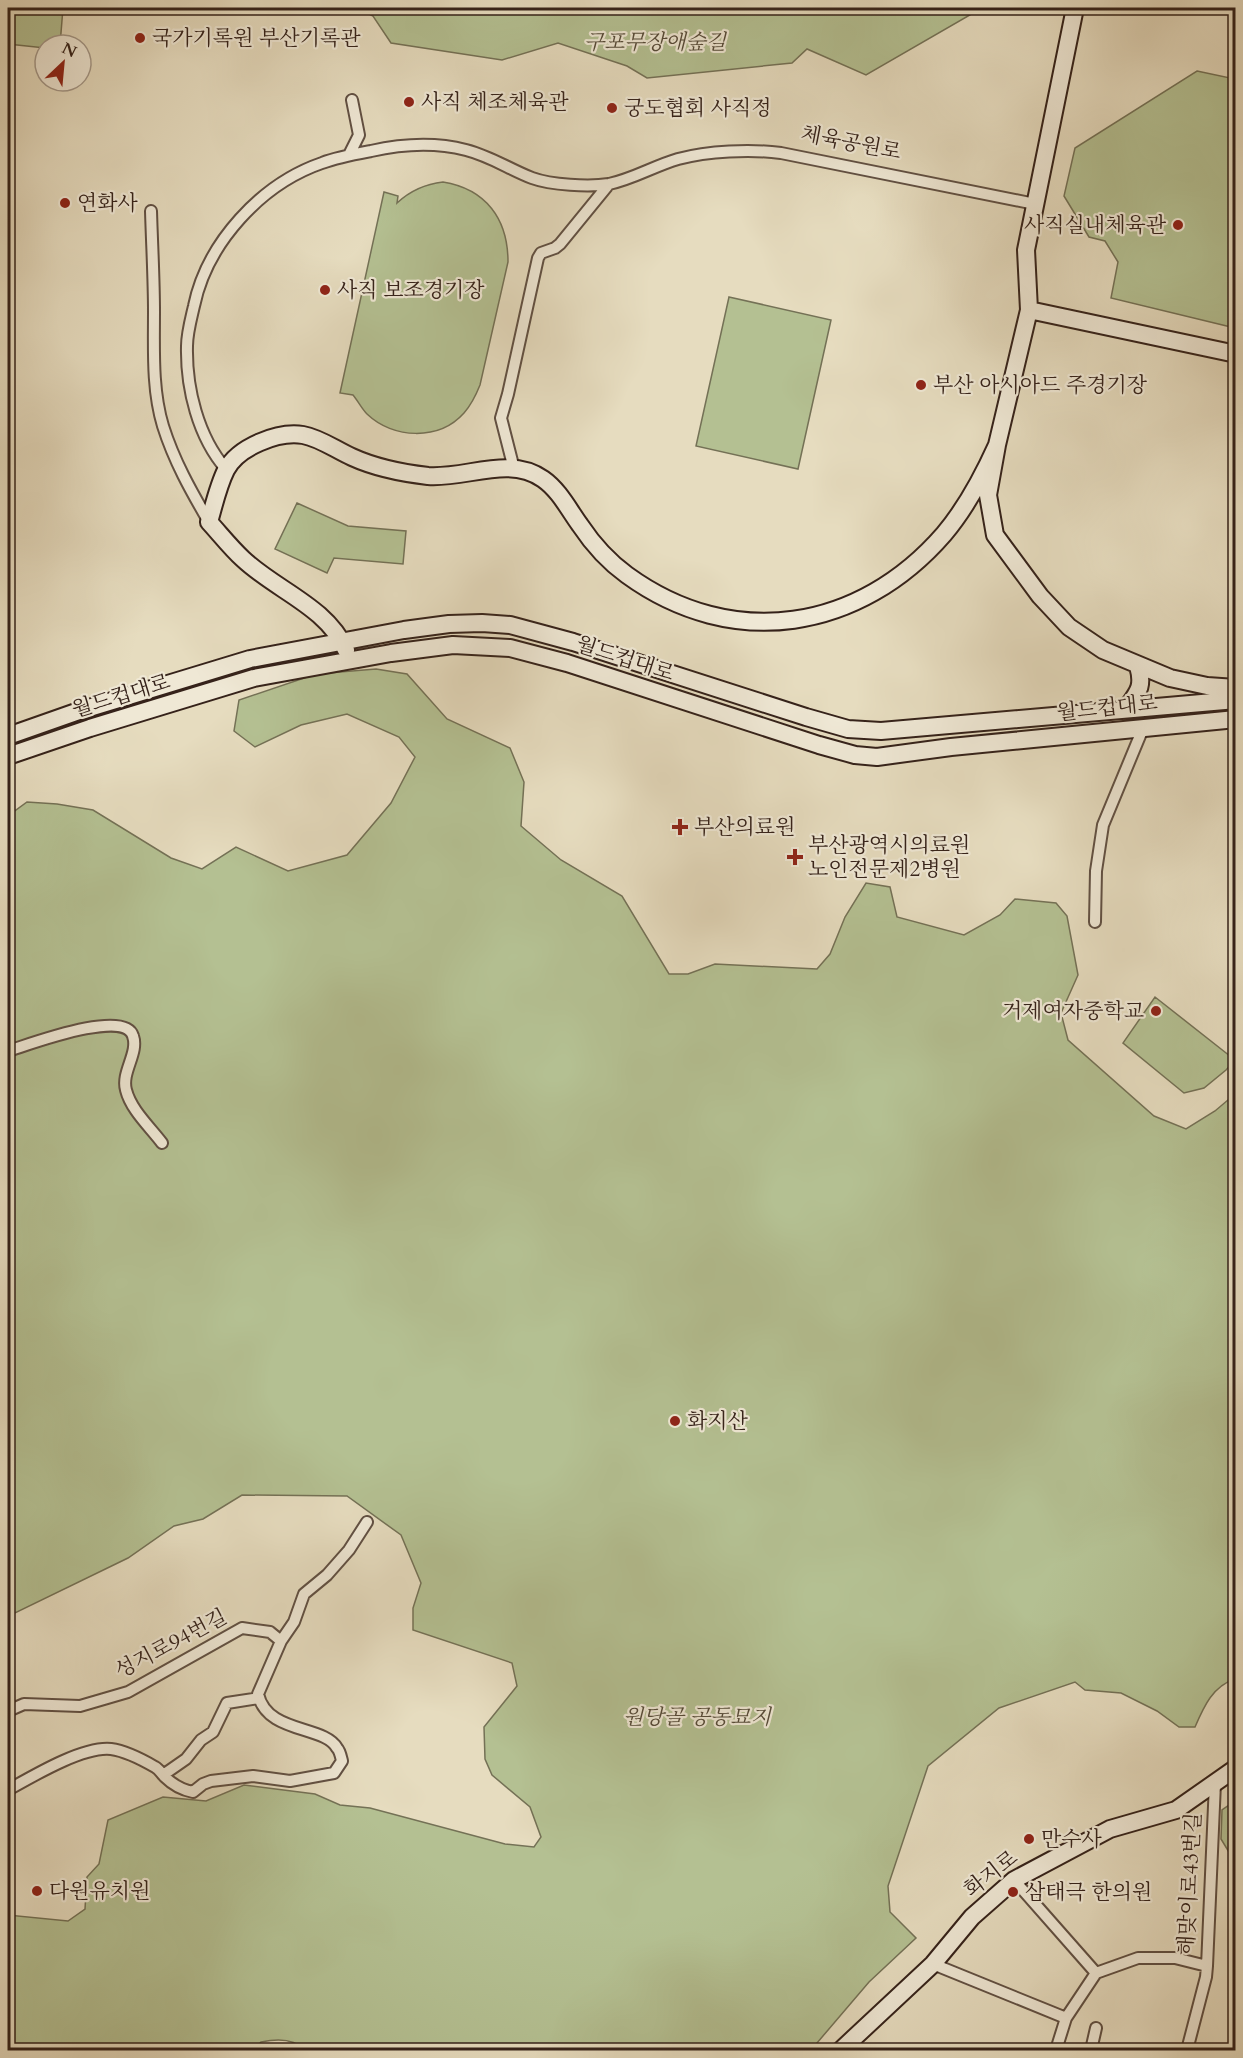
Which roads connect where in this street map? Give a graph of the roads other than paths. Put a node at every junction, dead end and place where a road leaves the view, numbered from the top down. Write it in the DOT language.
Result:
graph roads {
  1 [pos="1075,8"];
  2 [pos="352,100"];
  3 [pos="349,155"];
  4 [pos="609,184"];
  5 [pos="1035,204"];
  6 [pos="151,211"];
  7 [pos="1029,310"];
  8 [pos="1236,354"];
  9 [pos="997,445"];
  10 [pos="514,468"];
  11 [pos="226,469"];
  12 [pos="209,522"];
  13 [pos="342,640"];
  14 [pos="351,660"];
  15 [pos="1138,666"];
  16 [pos="1236,688"];
  17 [pos="1236,700"];
  18 [pos="1126,709"];
  19 [pos="1236,719"];
  20 [pos="1144,726"];
  21 [pos="8,736"];
  22 [pos="8,756"];
  23 [pos="1095,922"];
  24 [pos="8,1052"];
  25 [pos="162,1143"];
  26 [pos="367,1522"];
  27 [pos="281,1641"];
  28 [pos="259,1698"];
  29 [pos="8,1711"];
  30 [pos="1236,1768"];
  31 [pos="163,1775"];
  32 [pos="1215,1783"];
  33 [pos="8,1790"];
  34 [pos="1014,1880"];
  35 [pos="933,1964"];
  36 [pos="1207,1966"];
  37 [pos="1096,1973"];
  38 [pos="1065,2018"];
  39 [pos="1096,2028"];
  40 [pos="841,2050"];
  41 [pos="1056,2050"];
  42 [pos="1091,2050"];
  43 [pos="1187,2050"];
  1 -- 5 [label="main road"];
  2 -- 3 [label="street"];
  3 -- 4 [label="street, 체육공원로"];
  3 -- 11 [label="street, 체육공원로"];
  4 -- 5 [label="street, 체육공원로"];
  4 -- 10 [label="street"];
  5 -- 7 [label="main road"];
  6 -- 12 [label="street"];
  7 -- 8 [label="main road"];
  7 -- 9 [label="main road"];
  9 -- 10 [label="main road"];
  9 -- 15 [label="main road"];
  10 -- 11 [label="main road"];
  11 -- 12 [label="main road"];
  12 -- 13 [label="main road"];
  13 -- 14 [label="main road"];
  13 -- 18 [label="main road, 월드컵대로"];
  13 -- 21 [label="main road, 월드컵대로"];
  14 -- 20 [label="main road, 월드컵대로"];
  14 -- 22 [label="main road, 월드컵대로"];
  15 -- 16 [label="main road"];
  15 -- 18 [label="main road"];
  17 -- 18 [label="main road, 월드컵대로"];
  19 -- 20 [label="main road, 월드컵대로"];
  20 -- 23 [label="street"];
  24 -- 25 [label="street"];
  26 -- 27 [label="street"];
  27 -- 28 [label="street"];
  27 -- 29 [label="street, 성지로94번길"];
  28 -- 31 [label="street"];
  28 -- 31 [label="street"];
  30 -- 32 [label="main road, 화지로"];
  31 -- 33 [label="street"];
  32 -- 34 [label="main road, 화지로"];
  32 -- 36 [label="street, 해맞이로43번길"];
  34 -- 35 [label="main road, 화지로"];
  34 -- 37 [label="street"];
  35 -- 38 [label="street"];
  35 -- 40 [label="main road, 화지로"];
  36 -- 37 [label="street, 해맞이로43번길"];
  36 -- 43 [label="street"];
  37 -- 38 [label="street"];
  38 -- 41 [label="street"];
  39 -- 42 [label="street"];
}
